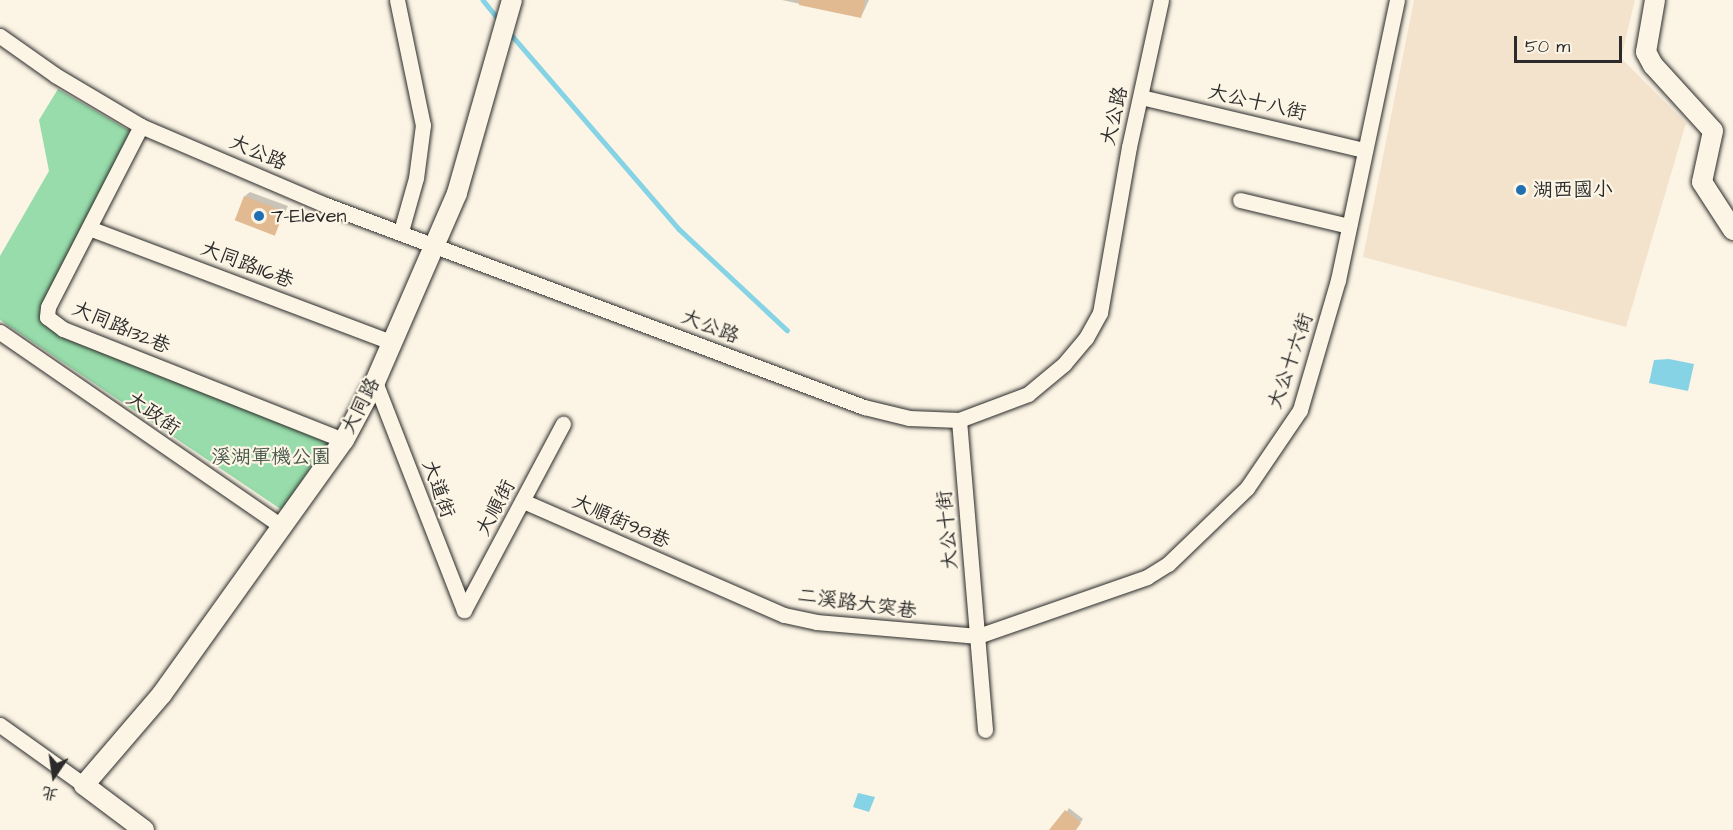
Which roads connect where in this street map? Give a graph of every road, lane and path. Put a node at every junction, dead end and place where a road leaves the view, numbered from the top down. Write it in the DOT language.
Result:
graph roads {
  1 [pos="397,0"];
  2 [pos="512,0"];
  3 [pos="1161,0"];
  4 [pos="1397,0"];
  5 [pos="1655,0"];
  6 [pos="0,36"];
  7 [pos="1141,98"];
  8 [pos="141,126"];
  9 [pos="1364,150"];
  10 [pos="1239,200"];
  11 [pos="1349,226"];
  12 [pos="89,228"];
  13 [pos="1733,230"];
  14 [pos="401,231"];
  15 [pos="437,244"];
  16 [pos="0,332"];
  17 [pos="390,342"];
  18 [pos="375,382"];
  19 [pos="959,420"];
  20 [pos="563,424"];
  21 [pos="344,440"];
  22 [pos="523,501"];
  23 [pos="283,527"];
  24 [pos="701,581"];
  25 [pos="464,610"];
  26 [pos="978,636"];
  27 [pos="0,725"];
  28 [pos="985,730"];
  29 [pos="84,785"];
  30 [pos="144,830"];
  1 -- 14 [label="street"];
  2 -- 15 [label="street, 大同路"];
  3 -- 7 [label="street, 大公路"];
  4 -- 9 [label="street, 大公十六街"];
  5 -- 13 [label="street"];
  6 -- 8 [label="street, 大公路"];
  7 -- 9 [label="street, 大公十八街"];
  7 -- 19 [label="street, 大公路"];
  8 -- 12 [label="street, 大同路132巷"];
  8 -- 14 [label="street, 大公路"];
  9 -- 11 [label="street, 大公十六街"];
  10 -- 11 [label="street"];
  11 -- 26 [label="street, 大公十六街"];
  12 -- 17 [label="street, 大同路116巷"];
  12 -- 21 [label="street, 大同路132巷"];
  14 -- 15 [label="street, 大公路"];
  15 -- 17 [label="street, 大同路"];
  15 -- 19 [label="street, 大公路"];
  16 -- 23 [label="street, 大政街"];
  17 -- 18 [label="street, 大同路"];
  18 -- 21 [label="street, 大同路"];
  18 -- 25 [label="street, 大道街"];
  19 -- 26 [label="street, 大公十街"];
  20 -- 22 [label="street, 大順街"];
  21 -- 23 [label="street, 大同路"];
  22 -- 24 [label="street, 大順街98巷"];
  22 -- 25 [label="street, 大順街"];
  23 -- 29 [label="street, 大同路"];
  24 -- 26 [label="street, 二溪路大突巷"];
  26 -- 28 [label="street, 大公十街"];
  27 -- 29 [label="street"];
  29 -- 30 [label="street"];
}
